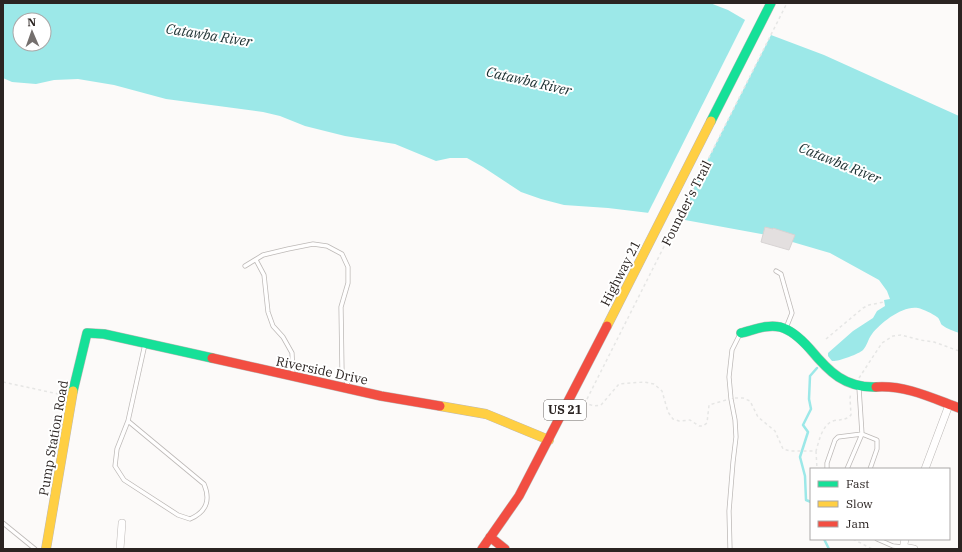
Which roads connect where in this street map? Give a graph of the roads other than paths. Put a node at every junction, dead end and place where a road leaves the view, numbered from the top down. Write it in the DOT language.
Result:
graph roads {
  1 [pos="771,3"];
  2 [pos="256,260"];
  3 [pos="245,266"];
  4 [pos="776,271"];
  5 [pos="786,329"];
  6 [pos="87,333"];
  7 [pos="741,333"];
  8 [pos="145,344"];
  9 [pos="293,377"];
  10 [pos="858,386"];
  11 [pos="349,389"];
  12 [pos="949,405"];
  13 [pos="959,408"];
  14 [pos="128,421"];
  15 [pos="862,434"];
  16 [pos="549,440"];
  17 [pos="827,468"];
  18 [pos="847,468"];
  19 [pos="870,468"];
  20 [pos="924,468"];
  21 [pos="3,523"];
  22 [pos="122,523"];
  23 [pos="490,537"];
  24 [pos="879,540"];
  25 [pos="903,548"];
  26 [pos="35,549"];
  27 [pos="46,549"];
  28 [pos="120,549"];
  29 [pos="482,549"];
  30 [pos="505,549"];
  31 [pos="730,549"];
  32 [pos="914,549"];
  1 -- 16 [label="street, Highway 21 / US 21"];
  2 -- 3 [label="lane"];
  2 -- 9 [label="lane"];
  2 -- 11 [label="lane"];
  4 -- 5 [label="lane"];
  5 -- 7 [label="street"];
  5 -- 10 [label="street"];
  6 -- 8 [label="street, Riverside Drive"];
  6 -- 27 [label="street, Pump Station Road"];
  7 -- 31 [label="lane"];
  8 -- 9 [label="street, Riverside Drive"];
  8 -- 14 [label="lane"];
  9 -- 11 [label="street, Riverside Drive"];
  10 -- 12 [label="street"];
  10 -- 15 [label="lane"];
  11 -- 16 [label="street, Riverside Drive"];
  12 -- 13 [label="street"];
  12 -- 20 [label="street"];
  14 -- 14 [label="lane"];
  15 -- 17 [label="lane"];
  15 -- 18 [label="lane"];
  15 -- 19 [label="lane"];
  16 -- 23 [label="street, Highway 21 / US 21"];
  21 -- 26 [label="lane"];
  22 -- 28 [label="street"];
  23 -- 29 [label="street, Highway 21 / US 21"];
  23 -- 30 [label="street"];
  24 -- 25 [label="lane"];
  25 -- 32 [label="street"];
}
